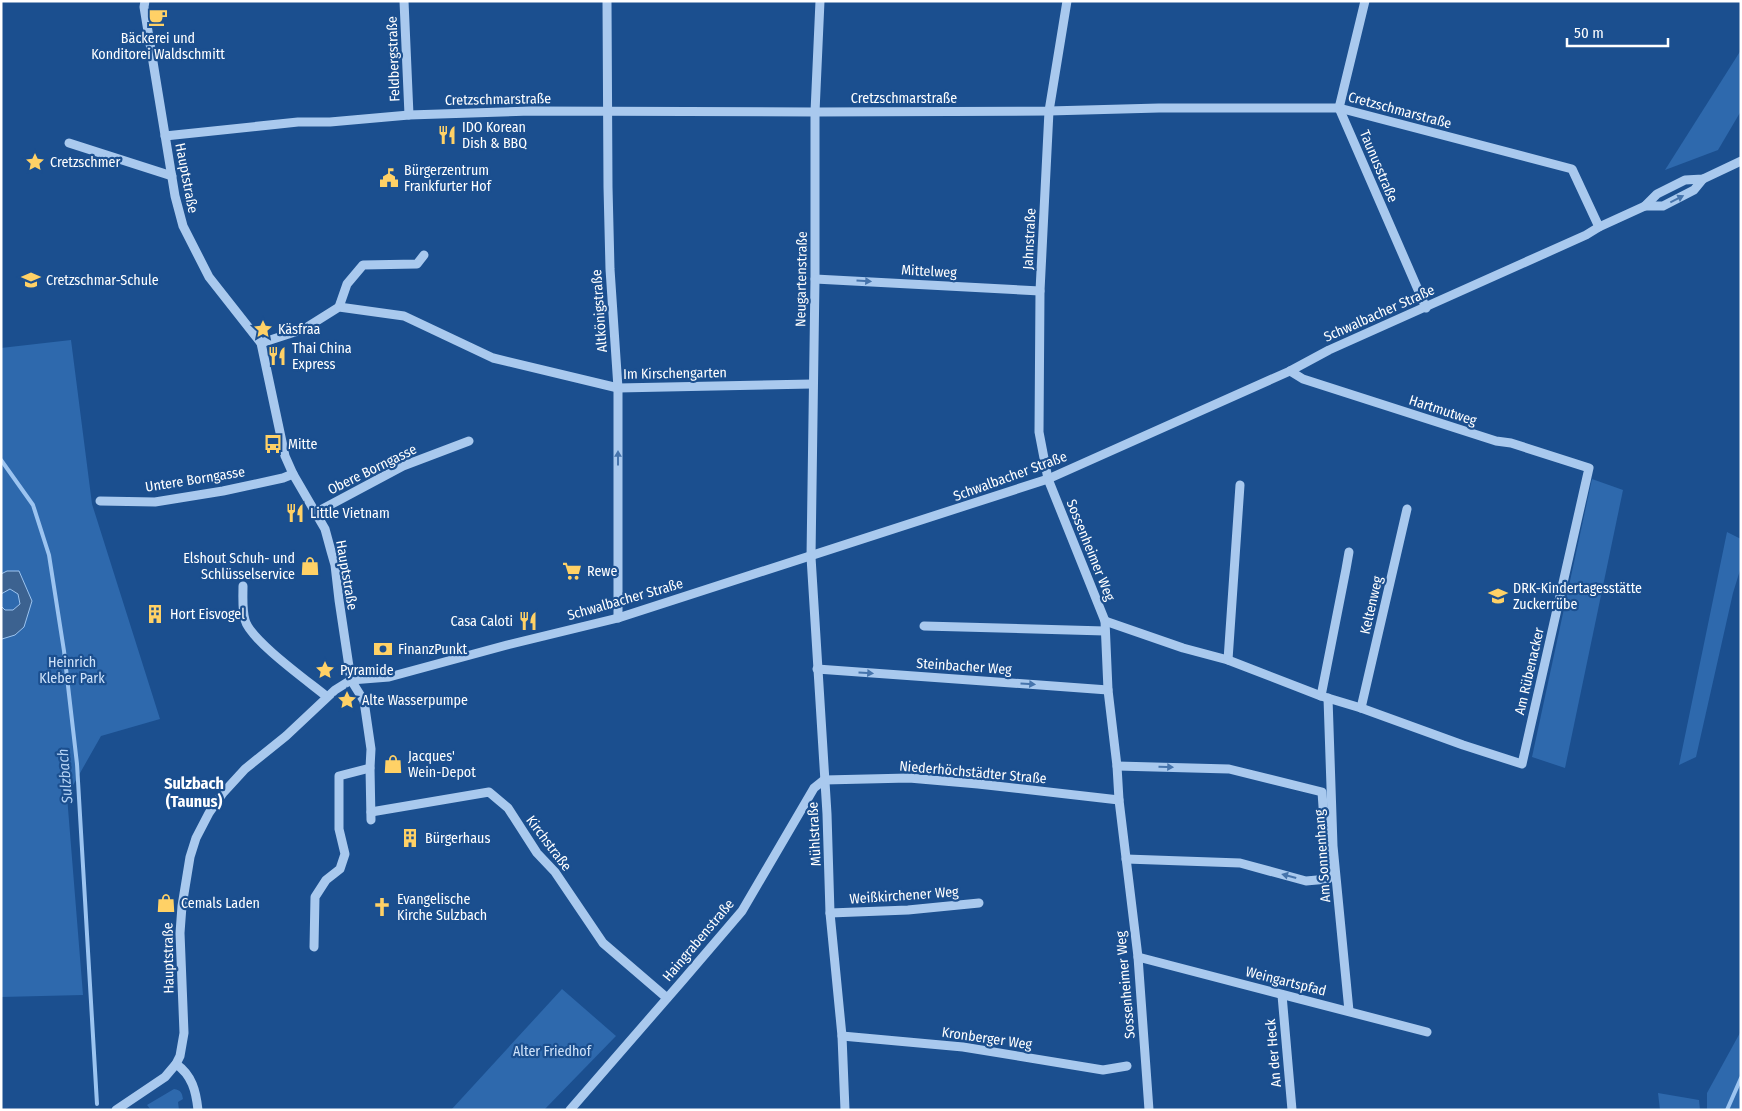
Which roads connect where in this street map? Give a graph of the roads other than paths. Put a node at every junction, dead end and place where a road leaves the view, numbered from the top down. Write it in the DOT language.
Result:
graph roads {
  1 [pos="145,1"];
  2 [pos="404,1"];
  3 [pos="606,1"];
  4 [pos="820,1"];
  5 [pos="1067,1"];
  6 [pos="1365,1"];
  7 [pos="1339,108"];
  8 [pos="607,111"];
  9 [pos="1049,111"];
  10 [pos="815,112"];
  11 [pos="409,115"];
  12 [pos="165,136"];
  13 [pos="69,143"];
  14 [pos="1741,161"];
  15 [pos="172,176"];
  16 [pos="1703,179"];
  17 [pos="1645,206"];
  18 [pos="1599,227"];
  19 [pos="424,255"];
  20 [pos="815,279"];
  21 [pos="1040,292"];
  22 [pos="339,307"];
  23 [pos="1426,308"];
  24 [pos="261,343"];
  25 [pos="1290,371"];
  26 [pos="812,384"];
  27 [pos="618,388"];
  28 [pos="469,441"];
  29 [pos="1589,468"];
  30 [pos="293,474"];
  31 [pos="1048,480"];
  32 [pos="1240,485"];
  33 [pos="100,501"];
  34 [pos="1407,509"];
  35 [pos="316,513"];
  36 [pos="1348,552"];
  37 [pos="811,557"];
  38 [pos="242,586"];
  39 [pos="618,618"];
  40 [pos="1104,621"];
  41 [pos="924,626"];
  42 [pos="1105,631"];
  43 [pos="1228,660"];
  44 [pos="817,669"];
  45 [pos="351,680"];
  46 [pos="1108,690"];
  47 [pos="326,696"];
  48 [pos="1324,697"];
  49 [pos="1361,708"];
  50 [pos="1117,766"];
  51 [pos="370,768"];
  52 [pos="824,780"];
  53 [pos="1119,800"];
  54 [pos="1126,859"];
  55 [pos="979,903"];
  56 [pos="830,913"];
  57 [pos="314,947"];
  58 [pos="1138,957"];
  59 [pos="1282,995"];
  60 [pos="667,998"];
  61 [pos="1349,1011"];
  62 [pos="1427,1032"];
  63 [pos="842,1036"];
  64 [pos="176,1064"];
  65 [pos="1127,1066"];
  66 [pos="575,1108"];
  67 [pos="116,1110"];
  68 [pos="198,1110"];
  69 [pos="845,1110"];
  70 [pos="1149,1110"];
  71 [pos="1292,1110"];
  1 -- 12 [label="street, Hauptstraße"];
  2 -- 11 [label="street, Feldbergstraße"];
  3 -- 8 [label="street, Altkönigstraße"];
  4 -- 10 [label="street, Neugartenstraße"];
  5 -- 9 [label="street, Jahnstraße"];
  6 -- 7 [label="street"];
  7 -- 9 [label="street, Cretzschmarstraße"];
  7 -- 18 [label="street, Cretzschmarstraße"];
  7 -- 23 [label="street, Taunusstraße"];
  8 -- 10 [label="street, Cretzschmarstraße"];
  8 -- 11 [label="street, Cretzschmarstraße"];
  8 -- 27 [label="street, Altkönigstraße"];
  9 -- 10 [label="street, Cretzschmarstraße"];
  9 -- 21 [label="street, Jahnstraße"];
  10 -- 20 [label="street, Neugartenstraße"];
  11 -- 12 [label="street, Cretzschmarstraße"];
  12 -- 15 [label="street, Hauptstraße"];
  13 -- 15 [label="street"];
  14 -- 16 [label="street, Schwalbacher Straße"];
  15 -- 24 [label="street, Hauptstraße"];
  16 -- 17 [label="street, Schwalbacher Straße"];
  17 -- 16 [label="street, Schwalbacher Straße, one-way"];
  17 -- 18 [label="street, Schwalbacher Straße"];
  18 -- 23 [label="street, Schwalbacher Straße"];
  19 -- 22 [label="street"];
  20 -- 21 [label="street, Mittelweg, one-way"];
  20 -- 26 [label="street, Neugartenstraße"];
  21 -- 31 [label="street, Jahnstraße"];
  22 -- 24 [label="street"];
  22 -- 27 [label="street, Im Kirschengarten"];
  23 -- 25 [label="street, Schwalbacher Straße"];
  24 -- 30 [label="street, Hauptstraße"];
  25 -- 29 [label="street, Hartmutweg"];
  25 -- 31 [label="street, Schwalbacher Straße"];
  26 -- 27 [label="street, Im Kirschengarten"];
  26 -- 37 [label="street, Neugartenstraße"];
  39 -- 27 [label="street, Altkönigstraße, one-way"];
  28 -- 35 [label="street, Obere Borngasse"];
  29 -- 49 [label="street, Am Rübenacker"];
  30 -- 33 [label="street, Untere Borngasse"];
  30 -- 35 [label="street, Hauptstraße"];
  31 -- 37 [label="street, Schwalbacher Straße"];
  31 -- 40 [label="street, Sossenheimer Weg"];
  32 -- 43 [label="street"];
  34 -- 49 [label="street, Keltenweg"];
  35 -- 45 [label="street, Hauptstraße"];
  36 -- 48 [label="street"];
  37 -- 39 [label="street, Schwalbacher Straße"];
  37 -- 44 [label="street, Mühlstraße"];
  38 -- 47 [label="street"];
  39 -- 45 [label="street, Schwalbacher Straße"];
  40 -- 42 [label="street, Sossenheimer Weg"];
  40 -- 43 [label="street"];
  41 -- 42 [label="street"];
  42 -- 46 [label="street, Sossenheimer Weg"];
  43 -- 48 [label="street"];
  44 -- 46 [label="street, Steinbacher Weg, one-way"];
  44 -- 52 [label="street, Mühlstraße"];
  45 -- 47 [label="street, Hauptstraße"];
  45 -- 51 [label="street"];
  46 -- 50 [label="street, Sossenheimer Weg"];
  47 -- 64 [label="street, Hauptstraße"];
  48 -- 49 [label="street"];
  48 -- 61 [label="street, Am Sonnenhang"];
  50 -- 53 [label="street, Sossenheimer Weg"];
  50 -- 54 [label="street, one-way"];
  51 -- 57 [label="street"];
  51 -- 60 [label="street, Kirchstraße"];
  52 -- 53 [label="street, Niederhöchstädter Straße"];
  52 -- 56 [label="street, Mühlstraße"];
  52 -- 60 [label="street, Haingrabenstraße"];
  53 -- 54 [label="street, Sossenheimer Weg"];
  54 -- 58 [label="street, Sossenheimer Weg"];
  55 -- 56 [label="street, Weißkirchener Weg"];
  56 -- 63 [label="street, Mühlstraße"];
  58 -- 59 [label="street, Weingartspfad"];
  58 -- 70 [label="street, Sossenheimer Weg"];
  59 -- 61 [label="street, Weingartspfad"];
  59 -- 71 [label="street, An der Heck"];
  60 -- 66 [label="street, Haingrabenstraße"];
  61 -- 62 [label="street, Weingartspfad"];
  63 -- 65 [label="street, Kronberger Weg"];
  63 -- 69 [label="street, Mühlstraße"];
  64 -- 67 [label="street"];
  64 -- 68 [label="street"];
}
